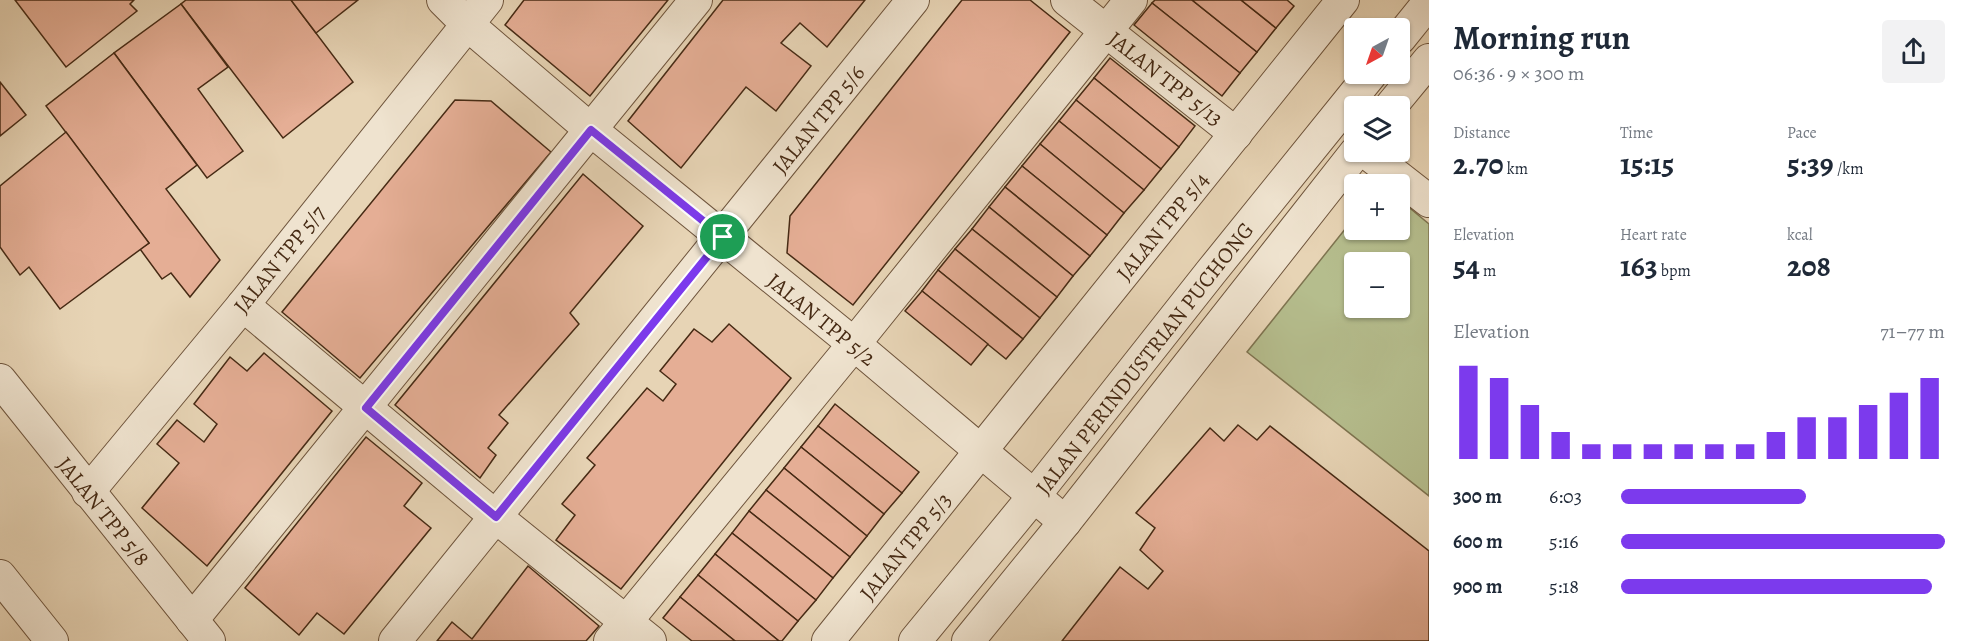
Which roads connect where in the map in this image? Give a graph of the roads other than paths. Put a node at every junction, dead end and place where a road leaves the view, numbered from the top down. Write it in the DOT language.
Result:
graph roads {
  1 [pos="443,0"];
  2 [pos="487,0"];
  3 [pos="696,0"];
  4 [pos="913,0"];
  5 [pos="1067,0"];
  6 [pos="1131,0"];
  7 [pos="1342,0"];
  8 [pos="1429,2"];
  9 [pos="467,24"];
  10 [pos="1410,26"];
  11 [pos="1106,31"];
  12 [pos="1429,60"];
  13 [pos="1363,84"];
  14 [pos="1399,96"];
  15 [pos="591,130"];
  16 [pos="1236,134"];
  17 [pos="1348,162"];
  18 [pos="1384,162"];
  19 [pos="1424,185"];
  20 [pos="723,237"];
  21 [pos="243,305"];
  22 [pos="854,344"];
  23 [pos="0,380"];
  24 [pos="366,408"];
  25 [pos="981,451"];
  26 [pos="88,492"];
  27 [pos="1034,496"];
  28 [pos="496,517"];
  29 [pos="1065,522"];
  30 [pos="0,576"];
  31 [pos="200,630"];
  32 [pos="618,631"];
  33 [pos="52,641"];
  34 [pos="395,641"];
  35 [pos="650,641"];
  36 [pos="828,641"];
  37 [pos="915,641"];
  38 [pos="968,641"];
  1 -- 9 [label="street, JALAN TPP 5/2"];
  2 -- 9 [label="street, JALAN TPP 5/7"];
  3 -- 15 [label="street"];
  4 -- 20 [label="street, JALAN TPP 5/6"];
  5 -- 11 [label="street, JALAN TPP 5/13"];
  6 -- 11 [label="street"];
  7 -- 16 [label="street, JALAN TPP 5/4"];
  8 -- 10 [label="street"];
  9 -- 15 [label="street, JALAN TPP 5/2"];
  9 -- 21 [label="street, JALAN TPP 5/7"];
  11 -- 16 [label="street, JALAN TPP 5/13"];
  11 -- 22 [label="street"];
  12 -- 14 [label="street"];
  13 -- 27 [label="street, JALAN PERINDUSTRIAN PUCHONG"];
  15 -- 20 [label="street, JALAN TPP 5/2"];
  15 -- 24 [label="street"];
  16 -- 25 [label="street, JALAN TPP 5/4"];
  17 -- 29 [label="street, JALAN PERINDUSTRIAN PUCHONG"];
  18 -- 19 [label="street"];
  20 -- 22 [label="street, JALAN TPP 5/2"];
  20 -- 28 [label="street, JALAN TPP 5/6"];
  21 -- 24 [label="street"];
  21 -- 26 [label="street, JALAN TPP 5/7"];
  22 -- 25 [label="street, JALAN TPP 5/2"];
  22 -- 32 [label="street"];
  23 -- 26 [label="street, JALAN TPP 5/8"];
  24 -- 28 [label="street"];
  24 -- 31 [label="street"];
  25 -- 27 [label="street, JALAN TPP 5/2"];
  25 -- 36 [label="street, JALAN TPP 5/3"];
  26 -- 31 [label="street, JALAN TPP 5/8"];
  27 -- 29 [label="street, JALAN TPP 5/2"];
  27 -- 37 [label="street, JALAN PERINDUSTRIAN PUCHONG"];
  28 -- 32 [label="street"];
  28 -- 34 [label="street, JALAN TPP 5/6"];
  29 -- 38 [label="street, JALAN PERINDUSTRIAN PUCHONG"];
  30 -- 33 [label="street"];
  32 -- 35 [label="street"];
}
